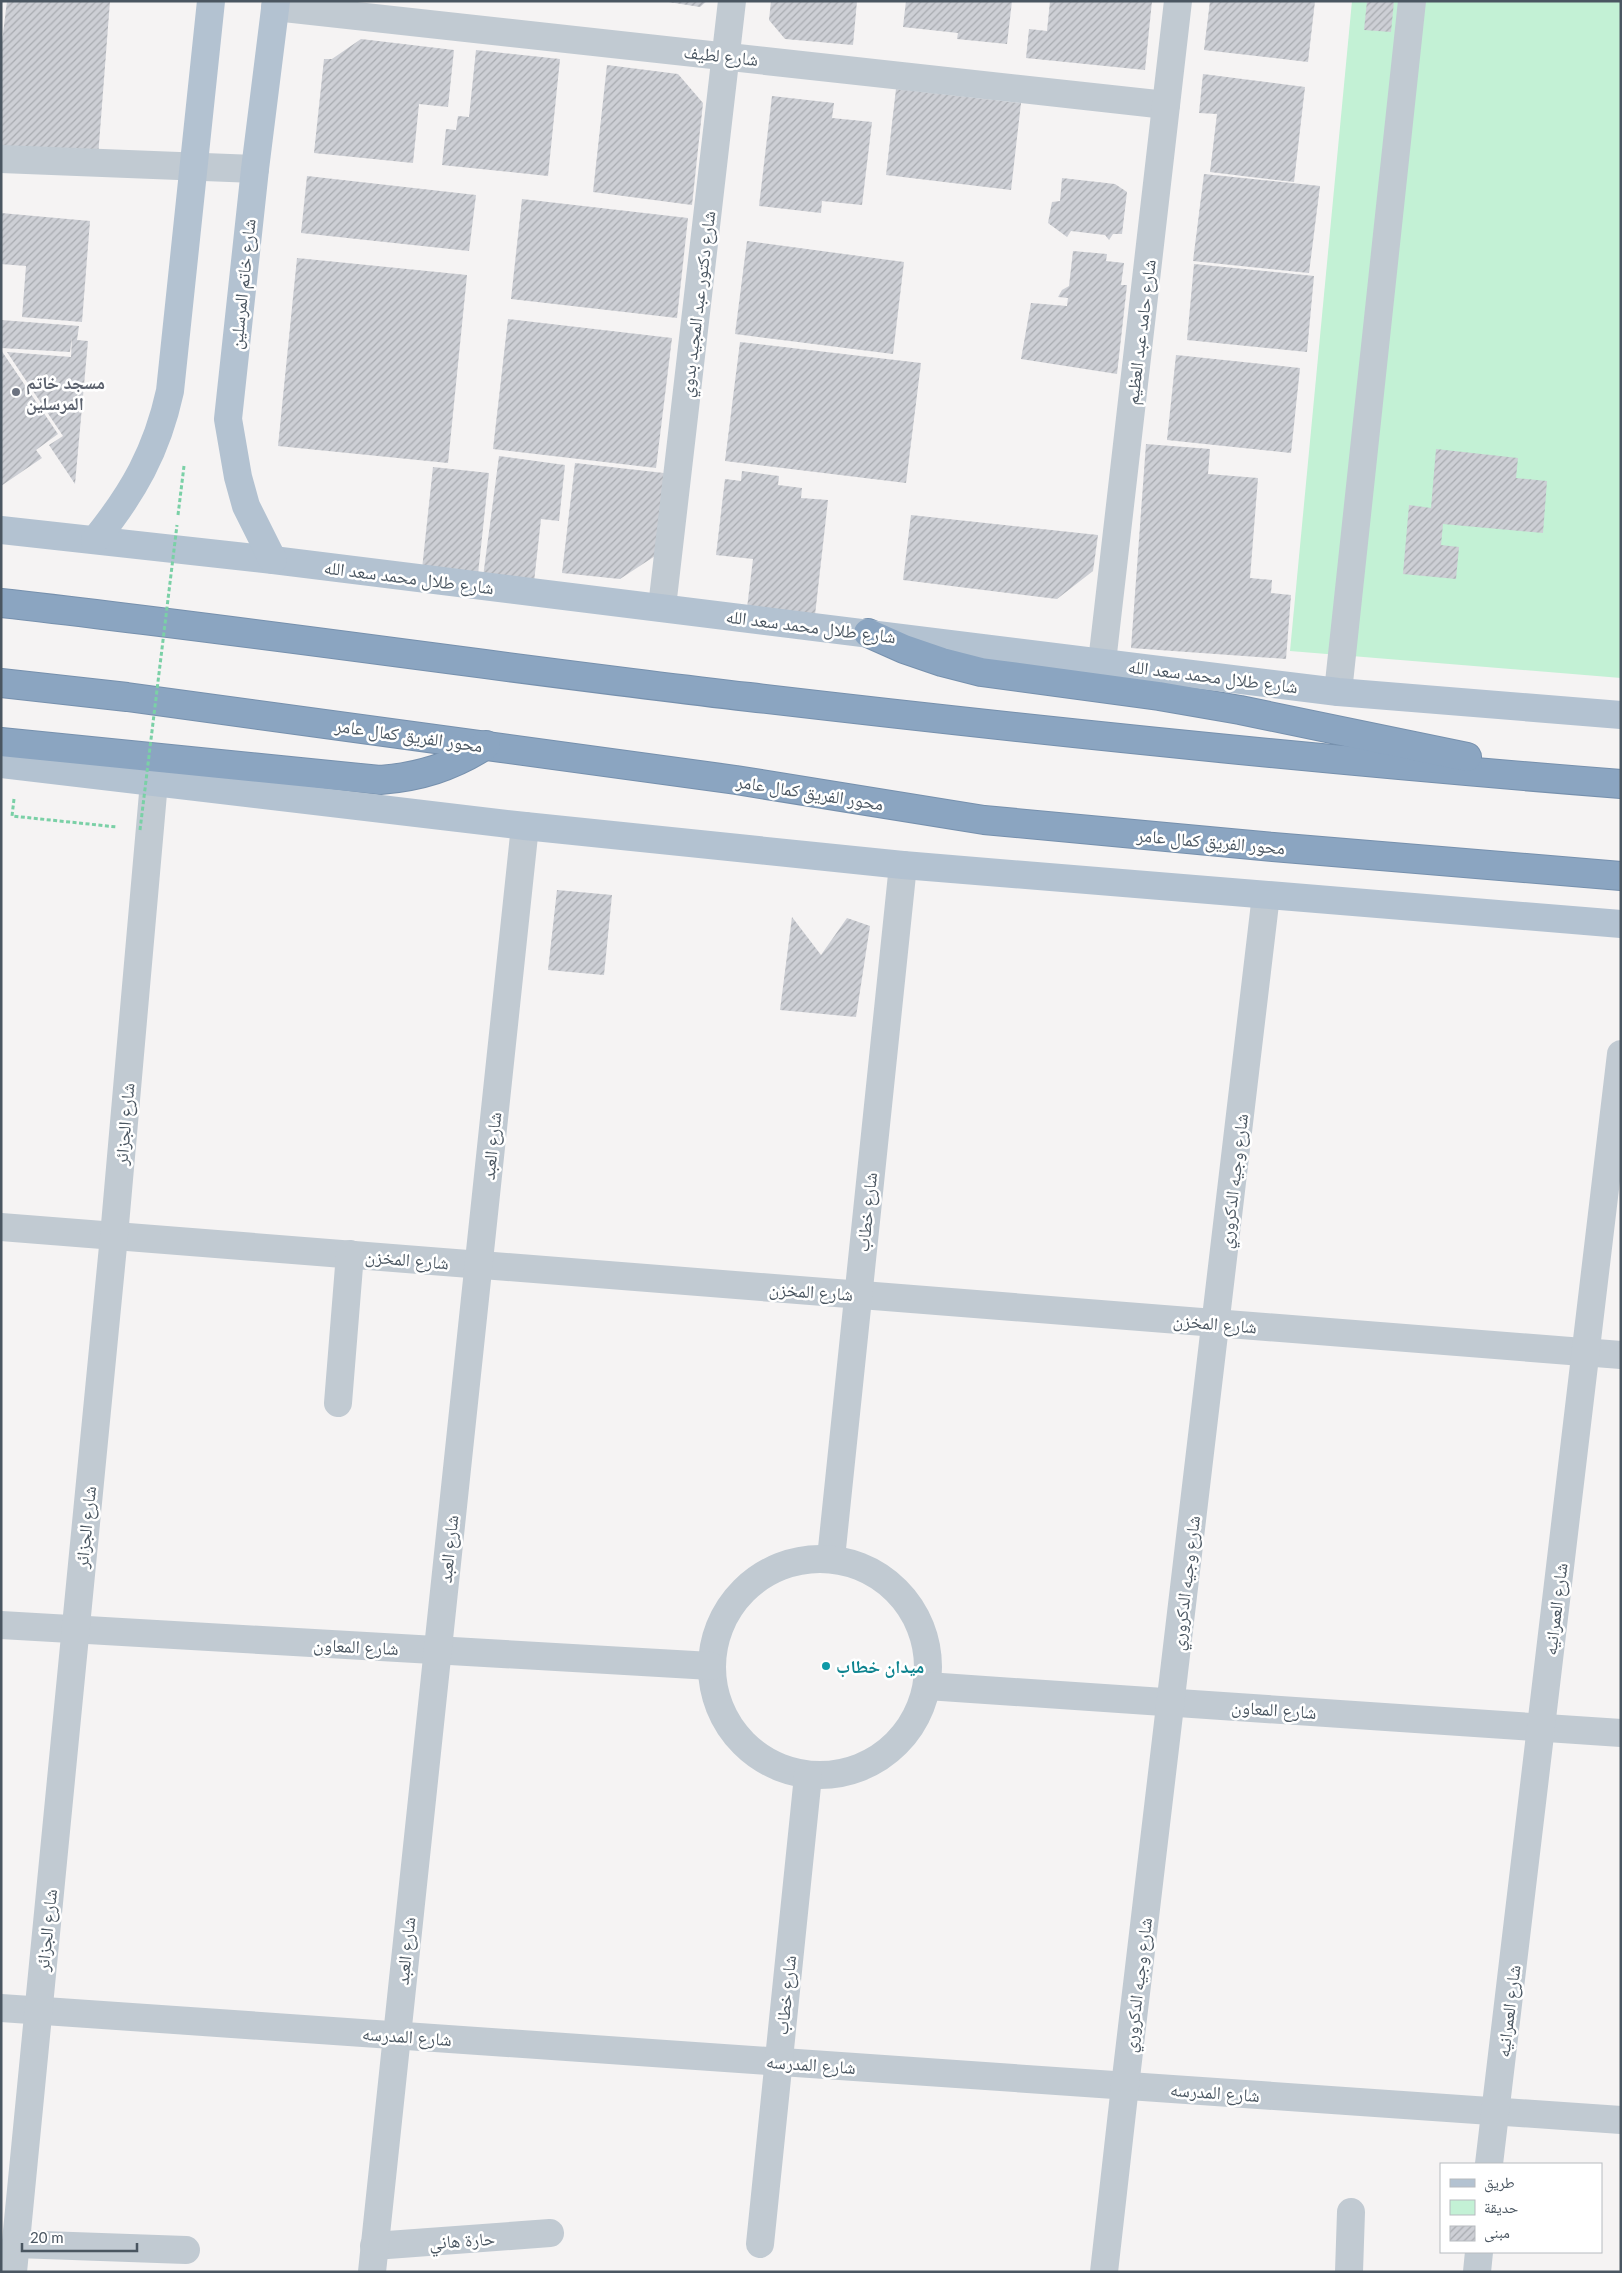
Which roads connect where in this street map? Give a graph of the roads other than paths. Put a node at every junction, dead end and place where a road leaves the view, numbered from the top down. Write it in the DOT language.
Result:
graph roads {
  1 [pos="211,1"];
  2 [pos="732,1"];
  3 [pos="1178,1"];
  4 [pos="1412,1"];
  5 [pos="275,4"];
  6 [pos="726,55"];
  7 [pos="1166,105"];
  8 [pos="1,158"];
  9 [pos="193,166"];
  10 [pos="255,169"];
  11 [pos="1,530"];
  12 [pos="95,540"];
  13 [pos="273,560"];
  14 [pos="1,603"];
  15 [pos="662,607"];
  16 [pos="868,633"];
  17 [pos="1102,662"];
  18 [pos="1,683"];
  19 [pos="1338,692"];
  20 [pos="1621,714"];
  21 [pos="1,742"];
  22 [pos="486,746"];
  23 [pos="1,764"];
  24 [pos="1559,779"];
  25 [pos="154,782"];
  26 [pos="1621,784"];
  27 [pos="525,826"];
  28 [pos="903,865"];
  29 [pos="1621,876"];
  30 [pos="1266,895"];
  31 [pos="1621,924"];
  32 [pos="1621,1054"];
  33 [pos="1,1226"];
  34 [pos="114,1236"];
  35 [pos="350,1254"];
  36 [pos="479,1264"];
  37 [pos="858,1294"];
  38 [pos="1216,1323"];
  39 [pos="1586,1352"];
  40 [pos="1621,1355"];
  41 [pos="338,1402"];
  42 [pos="831,1558"];
  43 [pos="1,1626"];
  44 [pos="76,1630"];
  45 [pos="438,1650"];
  46 [pos="711,1666"];
  47 [pos="927,1686"];
  48 [pos="1171,1702"];
  49 [pos="1541,1728"];
  50 [pos="1621,1733"];
  51 [pos="808,1776"];
  52 [pos="1,2008"];
  53 [pos="39,2011"];
  54 [pos="396,2035"];
  55 [pos="778,2062"];
  56 [pos="1125,2086"];
  57 [pos="1496,2111"];
  58 [pos="1621,2120"];
  59 [pos="1490,2163"];
  60 [pos="11,2197"];
  61 [pos="1351,2212"];
  62 [pos="550,2234"];
  63 [pos="16,2244"];
  64 [pos="760,2244"];
  65 [pos="186,2250"];
  66 [pos="1479,2253"];
  67 [pos="373,2259"];
  68 [pos="13,2272"];
  69 [pos="1104,2272"];
  70 [pos="1349,2272"];
  71 [pos="1477,2272"];
  1 -- 9 [label="main road"];
  2 -- 6 [label="street, شارع دكتور عبد المجيد بدوي"];
  3 -- 7 [label="street, شارع حامد عبد العظيم"];
  4 -- 19 [label="street"];
  5 -- 6 [label="street, شارع لطيف"];
  5 -- 10 [label="main road, شارع خاتم المرسلين"];
  6 -- 7 [label="street, شارع لطيف"];
  6 -- 15 [label="street, شارع دكتور عبد المجيد بدوي"];
  7 -- 17 [label="street, شارع حامد عبد العظيم"];
  8 -- 9 [label="street"];
  9 -- 10 [label="street"];
  9 -- 12 [label="main road"];
  10 -- 13 [label="main road, شارع خاتم المرسلين"];
  11 -- 12 [label="main road, شارع طلال محمد سعد الله"];
  12 -- 13 [label="main road, شارع طلال محمد سعد الله"];
  13 -- 15 [label="main road, شارع طلال محمد سعد الله"];
  14 -- 24 [label="highway"];
  15 -- 16 [label="main road, شارع طلال محمد سعد الله"];
  16 -- 17 [label="main road, شارع طلال محمد سعد الله"];
  16 -- 24 [label="highway"];
  17 -- 19 [label="main road, شارع طلال محمد سعد الله"];
  18 -- 22 [label="highway, محور الفريق كمال عامر"];
  19 -- 20 [label="main road, شارع طلال محمد سعد الله"];
  21 -- 22 [label="highway"];
  22 -- 29 [label="highway, محور الفريق كمال عامر"];
  23 -- 25 [label="main road"];
  24 -- 26 [label="highway"];
  25 -- 27 [label="main road"];
  25 -- 34 [label="street, شارع الجزائر"];
  27 -- 28 [label="main road"];
  27 -- 36 [label="street, شارع العبد"];
  28 -- 30 [label="main road"];
  28 -- 37 [label="street, شارع خطاب"];
  30 -- 31 [label="main road"];
  30 -- 38 [label="street, شارع وجيه الدكروري"];
  32 -- 39 [label="street, شارع العمرانيه"];
  33 -- 34 [label="street, شارع المخزن"];
  34 -- 35 [label="street, شارع المخزن"];
  34 -- 44 [label="street, شارع الجزائر"];
  35 -- 36 [label="street, شارع المخزن"];
  35 -- 41 [label="street"];
  36 -- 37 [label="street, شارع المخزن"];
  36 -- 45 [label="street, شارع العبد"];
  37 -- 38 [label="street, شارع المخزن"];
  37 -- 42 [label="street, شارع خطاب"];
  38 -- 39 [label="street, شارع المخزن"];
  38 -- 48 [label="street, شارع وجيه الدكروري"];
  39 -- 40 [label="street, شارع المخزن"];
  39 -- 49 [label="street, شارع العمرانيه"];
  42 -- 46 [label="street"];
  42 -- 47 [label="street"];
  43 -- 44 [label="street, شارع المعاون"];
  44 -- 45 [label="street, شارع المعاون"];
  44 -- 53 [label="street, شارع الجزائر"];
  45 -- 46 [label="street, شارع المعاون"];
  45 -- 54 [label="street, شارع العبد"];
  46 -- 51 [label="street"];
  47 -- 48 [label="street, شارع المعاون"];
  47 -- 51 [label="street"];
  48 -- 49 [label="street, شارع المعاون"];
  48 -- 56 [label="street, شارع وجيه الدكروري"];
  49 -- 50 [label="street, شارع المعاون"];
  49 -- 57 [label="street, شارع العمرانيه"];
  51 -- 55 [label="street, شارع خطاب"];
  52 -- 53 [label="street, شارع المدرسه"];
  53 -- 54 [label="street, شارع المدرسه"];
  53 -- 60 [label="street, شارع الجزائر"];
  54 -- 55 [label="street, شارع المدرسه"];
  54 -- 67 [label="street, شارع العبد"];
  55 -- 56 [label="street, شارع المدرسه"];
  55 -- 64 [label="street, شارع خطاب"];
  56 -- 57 [label="street, شارع المدرسه"];
  56 -- 69 [label="street, شارع وجيه الدكروري"];
  57 -- 58 [label="street, شارع المدرسه"];
  57 -- 59 [label="street, شارع العمرانيه"];
  60 -- 63 [label="street, شارع الجزائر"];
  61 -- 70 [label="street"];
  62 -- 67 [label="street, حارة هاني"];
  63 -- 65 [label="street"];
  63 -- 68 [label="street, شارع الجزائر"];
  66 -- 71 [label="street"];
}
